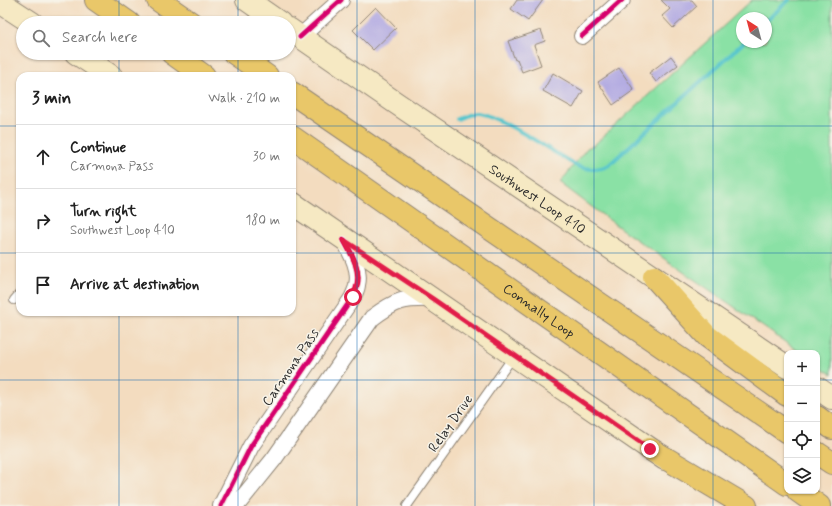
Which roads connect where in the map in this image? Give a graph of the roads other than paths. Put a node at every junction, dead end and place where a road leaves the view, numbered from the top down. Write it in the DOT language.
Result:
graph roads {
  1 [pos="96,0"];
  2 [pos="158,0"];
  3 [pos="247,0"];
  4 [pos="341,0"];
  5 [pos="622,0"];
  6 [pos="0,2"];
  7 [pos="21,16"];
  8 [pos="119,16"];
  9 [pos="181,16"];
  10 [pos="270,16"];
  11 [pos="296,32"];
  12 [pos="296,34"];
  13 [pos="582,36"];
  14 [pos="87,60"];
  15 [pos="182,60"];
  16 [pos="244,60"];
  17 [pos="105,72"];
  18 [pos="198,72"];
  19 [pos="262,72"];
  20 [pos="296,96"];
  21 [pos="296,140"];
  22 [pos="296,206"];
  23 [pos="344,240"];
  24 [pos="654,278"];
  25 [pos="16,297"];
  26 [pos="433,299"];
  27 [pos="14,300"];
  28 [pos="514,355"];
  29 [pos="784,365"];
  30 [pos="293,384"];
  31 [pos="820,390"];
  32 [pos="784,393"];
  33 [pos="832,398"];
  34 [pos="314,400"];
  35 [pos="820,419"];
  36 [pos="832,428"];
  37 [pos="784,430"];
  38 [pos="650,449"];
  39 [pos="820,454"];
  40 [pos="832,463"];
  41 [pos="784,482"];
  42 [pos="802,494"];
  43 [pos="221,506"];
  44 [pos="236,506"];
  45 [pos="407,506"];
  46 [pos="732,506"];
  47 [pos="746,506"];
  48 [pos="819,506"];
  1 -- 8 [label="highway"];
  2 -- 9 [label="highway"];
  3 -- 10 [label="main road"];
  4 -- 11 [label="street"];
  5 -- 13 [label="street"];
  6 -- 7 [label="main road"];
  12 -- 24 [label="main road, Southwest Loop 410"];
  14 -- 17 [label="main road"];
  15 -- 18 [label="highway"];
  16 -- 19 [label="highway"];
  20 -- 37 [label="highway"];
  21 -- 41 [label="highway, Connally Loop"];
  22 -- 23 [label="main road"];
  23 -- 26 [label="main road"];
  23 -- 30 [label="street, Carmona Pass"];
  24 -- 29 [label="main road, Southwest Loop 410"];
  24 -- 32 [label="highway"];
  25 -- 27 [label="lane"];
  26 -- 28 [label="main road"];
  26 -- 34 [label="street"];
  28 -- 38 [label="main road"];
  28 -- 45 [label="lane, Relay Drive"];
  30 -- 34 [label="street, Carmona Pass"];
  30 -- 43 [label="street, Carmona Pass"];
  31 -- 33 [label="main road"];
  34 -- 44 [label="street"];
  35 -- 36 [label="highway"];
  38 -- 46 [label="main road"];
  38 -- 47 [label="highway"];
  39 -- 40 [label="highway"];
  42 -- 48 [label="highway"];
}
